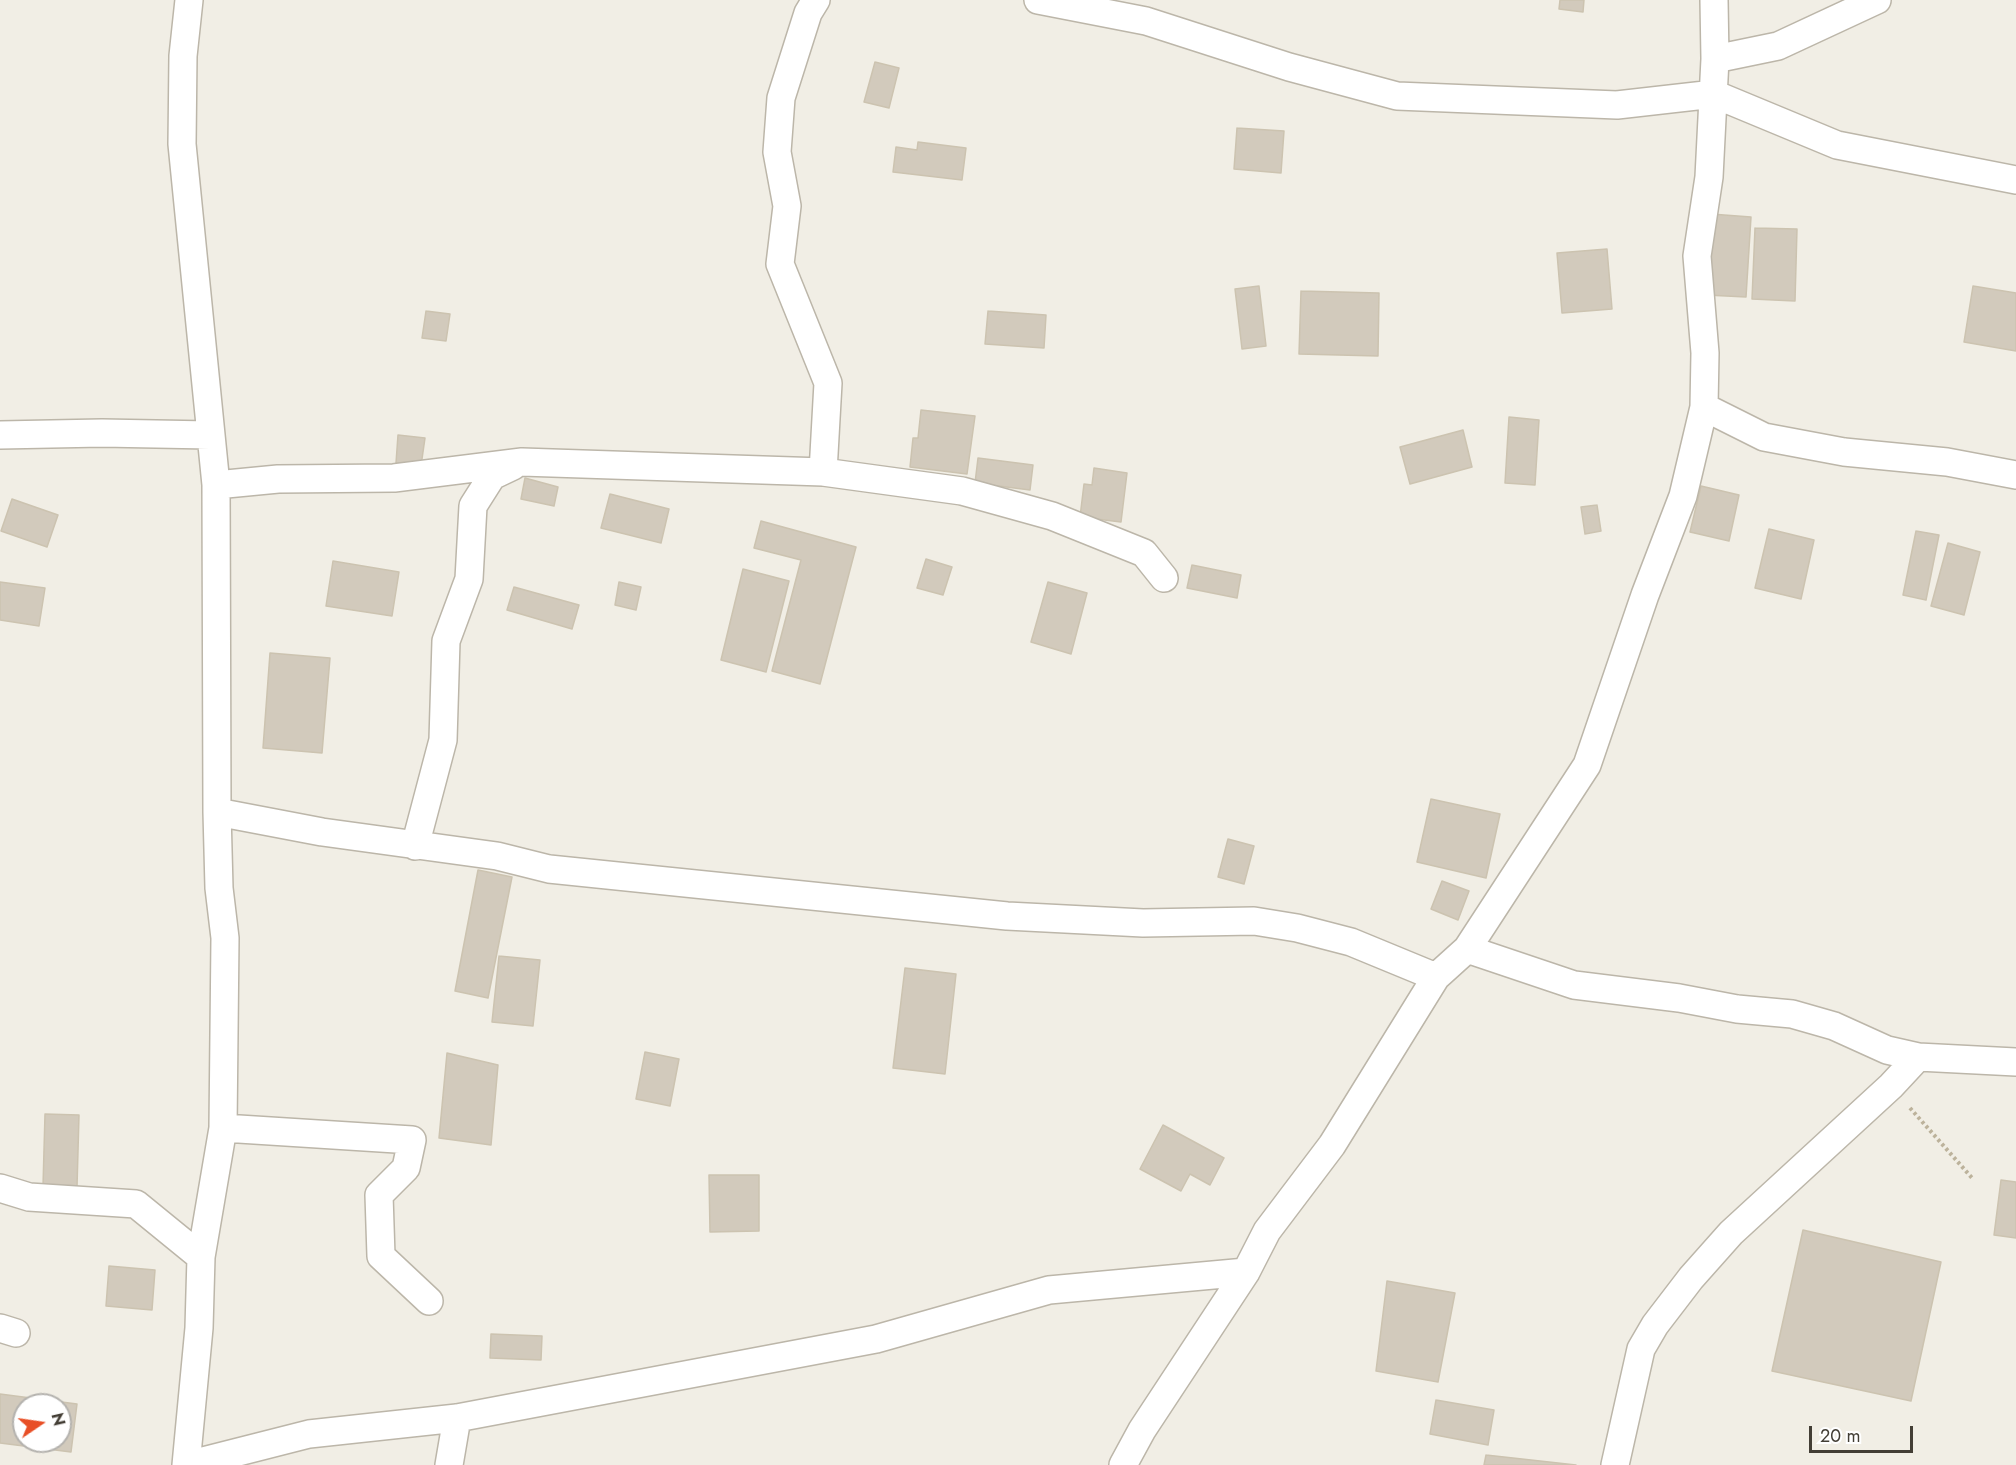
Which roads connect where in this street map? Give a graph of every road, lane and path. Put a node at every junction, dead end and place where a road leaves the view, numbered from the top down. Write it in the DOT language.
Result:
graph roads {
  1 [pos="189,0"];
  2 [pos="816,0"];
  3 [pos="1038,0"];
  4 [pos="1714,0"];
  5 [pos="1877,0"];
  6 [pos="1715,59"];
  7 [pos="1714,94"];
  8 [pos="2016,180"];
  9 [pos="1704,407"];
  10 [pos="0,435"];
  11 [pos="210,435"];
  12 [pos="522,462"];
  13 [pos="823,472"];
  14 [pos="2016,475"];
  15 [pos="216,485"];
  16 [pos="1164,578"];
  17 [pos="217,812"];
  18 [pos="416,846"];
  19 [pos="1467,949"];
  20 [pos="1436,976"];
  21 [pos="1918,1057"];
  22 [pos="2016,1062"];
  23 [pos="1891,1086"];
  24 [pos="223,1128"];
  25 [pos="1973,1179"];
  26 [pos="0,1188"];
  27 [pos="201,1257"];
  28 [pos="1246,1272"];
  29 [pos="429,1300"];
  30 [pos="457,1418"];
  31 [pos="187,1465"];
  32 [pos="449,1465"];
  33 [pos="1123,1465"];
  34 [pos="1615,1465"];
  1 -- 11 [label="street"];
  2 -- 13 [label="street"];
  3 -- 7 [label="street"];
  4 -- 6 [label="street"];
  5 -- 6 [label="street"];
  6 -- 7 [label="street"];
  7 -- 8 [label="street"];
  7 -- 9 [label="street"];
  9 -- 14 [label="street"];
  9 -- 19 [label="street"];
  10 -- 11 [label="street"];
  11 -- 15 [label="street"];
  12 -- 13 [label="street"];
  12 -- 15 [label="street"];
  12 -- 18 [label="street"];
  13 -- 16 [label="street"];
  15 -- 17 [label="street"];
  17 -- 18 [label="street"];
  17 -- 24 [label="street"];
  18 -- 20 [label="street"];
  19 -- 20 [label="street"];
  19 -- 21 [label="street"];
  20 -- 28 [label="street"];
  21 -- 22 [label="street"];
  21 -- 23 [label="street"];
  23 -- 25 [label="path"];
  23 -- 34 [label="street"];
  24 -- 27 [label="street"];
  24 -- 29 [label="street"];
  26 -- 27 [label="street"];
  27 -- 31 [label="street"];
  28 -- 30 [label="street"];
  28 -- 33 [label="street"];
  30 -- 31 [label="street"];
  30 -- 32 [label="street"];
}
